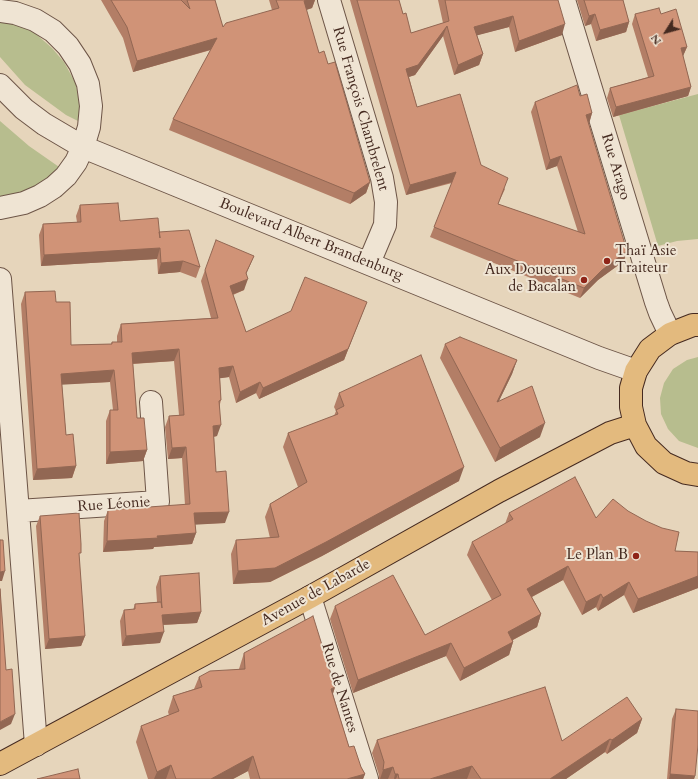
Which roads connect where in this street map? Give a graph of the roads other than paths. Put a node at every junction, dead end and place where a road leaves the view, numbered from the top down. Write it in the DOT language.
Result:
graph roads {
  1 [pos="330,0"];
  2 [pos="564,0"];
  3 [pos="0,11"];
  4 [pos="0,85"];
  5 [pos="83,147"];
  6 [pos="0,208"];
  7 [pos="368,264"];
  8 [pos="0,279"];
  9 [pos="698,325"];
  10 [pos="670,334"];
  11 [pos="636,371"];
  12 [pos="151,402"];
  13 [pos="634,424"];
  14 [pos="698,475"];
  15 [pos="18,511"];
  16 [pos="310,597"];
  17 [pos="36,745"];
  18 [pos="0,764"];
  19 [pos="367,779"];
  1 -- 7 [label="street, Rue François Chambrelent"];
  2 -- 10 [label="street, Rue Arago"];
  3 -- 5 [label="street"];
  4 -- 5 [label="street, Boulevard Albert Brandenburg"];
  5 -- 6 [label="street"];
  5 -- 7 [label="street, Boulevard Albert Brandenburg"];
  7 -- 11 [label="street, Boulevard Albert Brandenburg"];
  8 -- 15 [label="street"];
  9 -- 10 [label="main road"];
  10 -- 11 [label="main road"];
  11 -- 13 [label="main road"];
  12 -- 15 [label="street, Rue Léonie"];
  13 -- 14 [label="main road"];
  13 -- 16 [label="main road, Avenue de Labarde"];
  15 -- 17 [label="street"];
  16 -- 17 [label="main road, Avenue de Labarde"];
  16 -- 19 [label="street, Rue de Nantes"];
  17 -- 18 [label="main road, Avenue de Labarde"];
}
